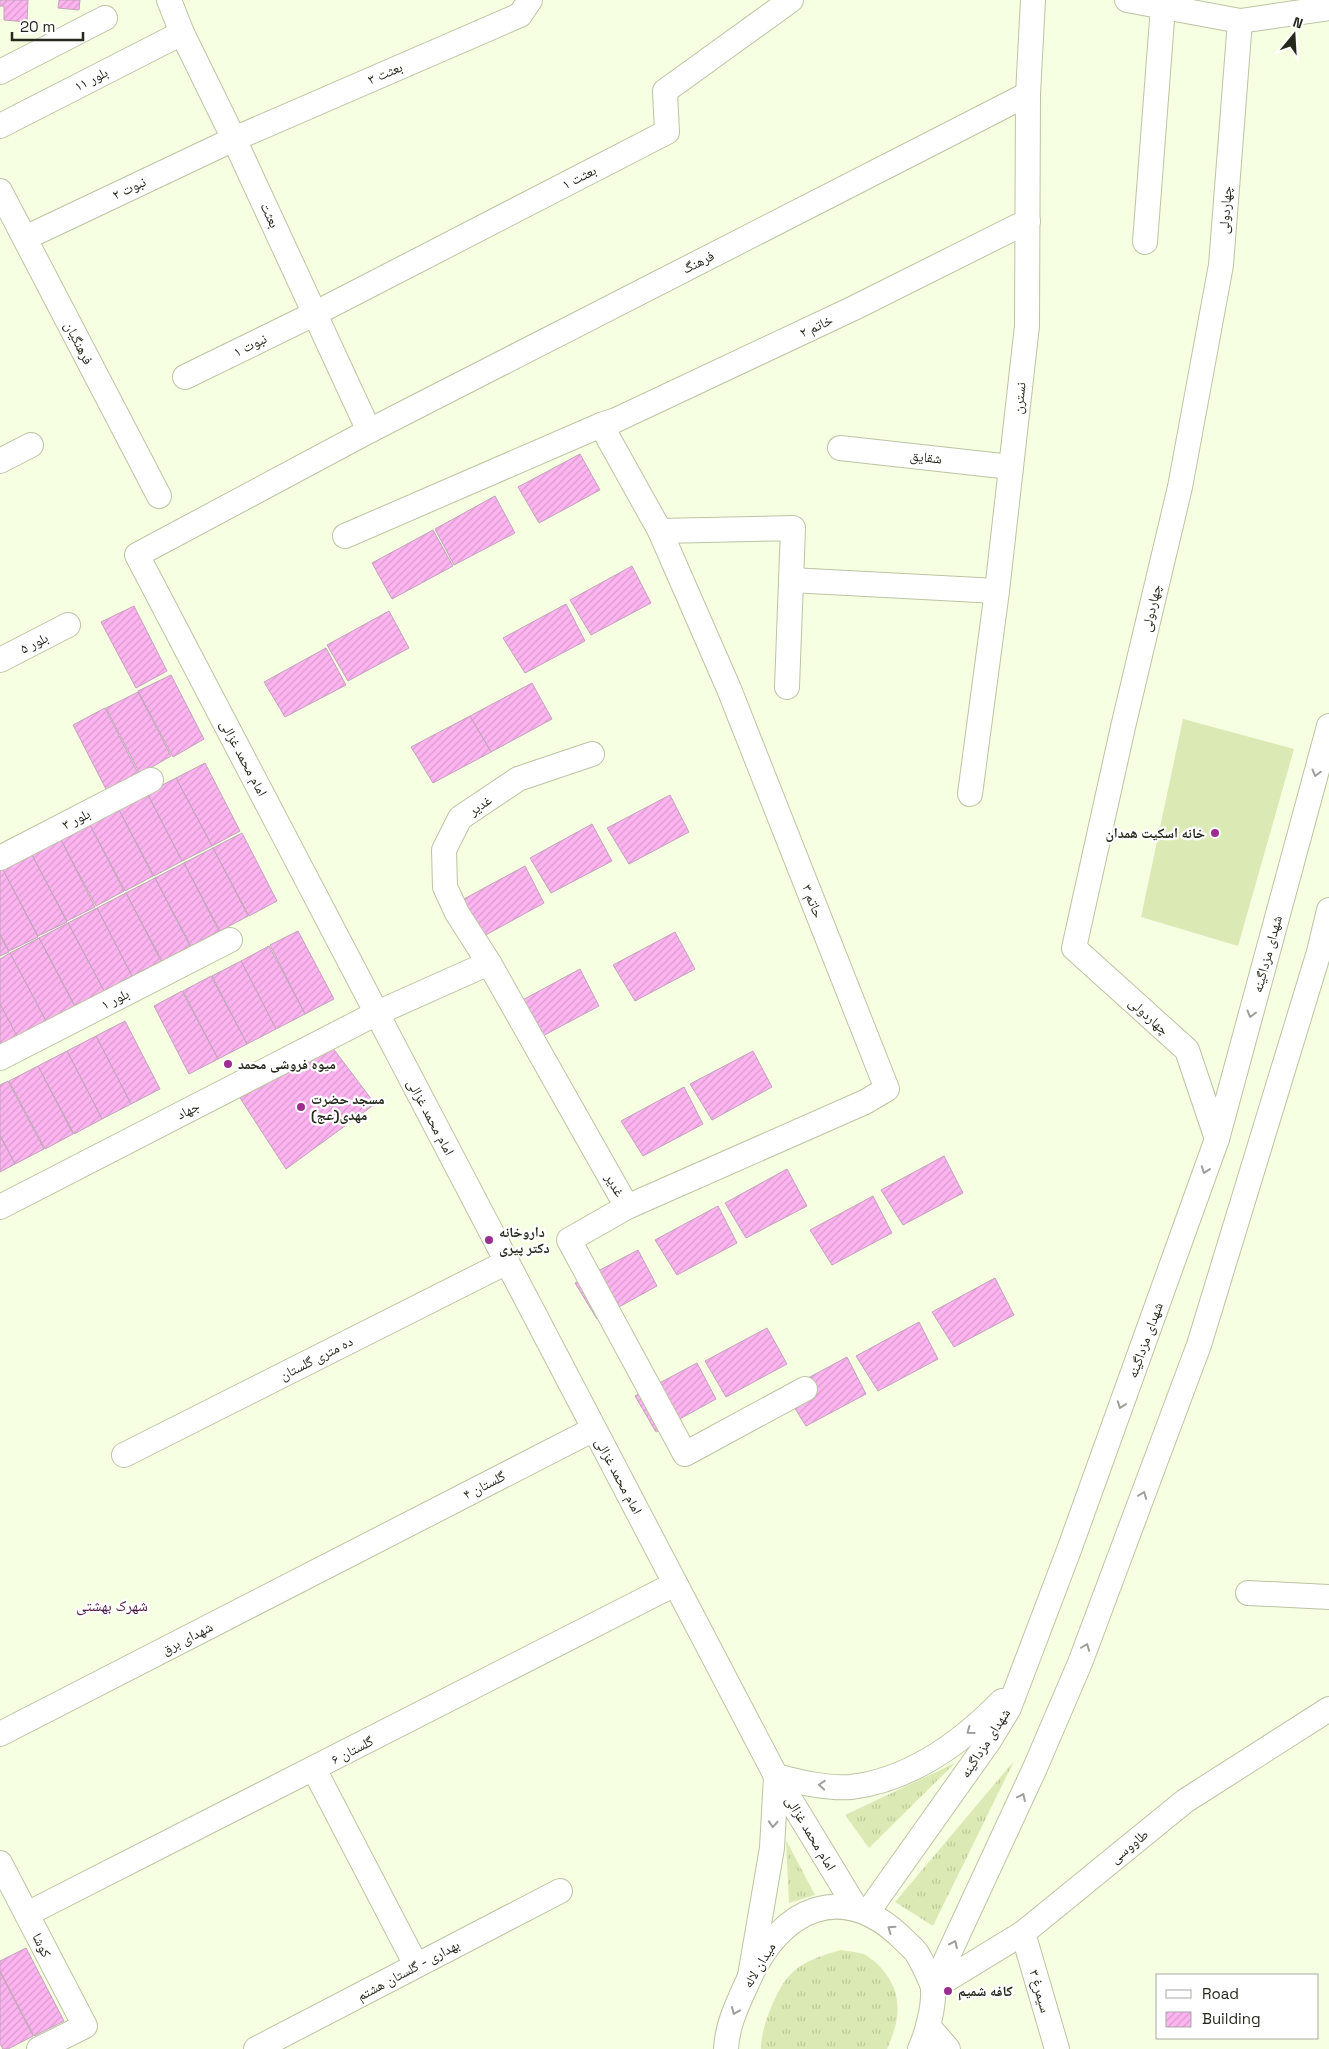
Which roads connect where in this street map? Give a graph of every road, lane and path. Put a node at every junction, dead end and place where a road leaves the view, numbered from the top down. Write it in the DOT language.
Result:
graph roads {
  1 [pos="169,0"];
  2 [pos="530,0"];
  3 [pos="791,0"];
  4 [pos="1033,0"];
  5 [pos="1126,0"];
  6 [pos="1226,0"];
  7 [pos="1163,7"];
  8 [pos="1329,8"];
  9 [pos="104,18"];
  10 [pos="1240,21"];
  11 [pos="182,33"];
  12 [pos="0,72"];
  13 [pos="1028,94"];
  14 [pos="0,126"];
  15 [pos="234,139"];
  16 [pos="0,191"];
  17 [pos="1028,221"];
  18 [pos="25,238"];
  19 [pos="1145,242"];
  20 [pos="316,313"];
  21 [pos="185,377"];
  22 [pos="601,425"];
  23 [pos="369,431"];
  24 [pos="31,445"];
  25 [pos="840,448"];
  26 [pos="0,461"];
  27 [pos="1011,467"];
  28 [pos="159,496"];
  29 [pos="660,532"];
  30 [pos="346,536"];
  31 [pos="791,580"];
  32 [pos="997,591"];
  33 [pos="68,626"];
  34 [pos="0,660"];
  35 [pos="788,687"];
  36 [pos="1329,726"];
  37 [pos="592,754"];
  38 [pos="151,780"];
  39 [pos="970,794"];
  40 [pos="0,858"];
  41 [pos="1329,910"];
  42 [pos="230,940"];
  43 [pos="488,963"];
  44 [pos="377,1013"];
  45 [pos="0,1058"];
  46 [pos="865,1102"];
  47 [pos="1217,1139"];
  48 [pos="0,1207"];
  49 [pos="627,1207"];
  50 [pos="507,1262"];
  51 [pos="805,1389"];
  52 [pos="594,1429"];
  53 [pos="124,1455"];
  54 [pos="374,1542"];
  55 [pos="675,1584"];
  56 [pos="1248,1593"];
  57 [pos="1329,1598"];
  58 [pos="1018,1685"];
  59 [pos="1329,1709"];
  60 [pos="0,1734"];
  61 [pos="314,1770"];
  62 [pos="776,1776"];
  63 [pos="0,1863"];
  64 [pos="560,1890"];
  65 [pos="862,1910"];
  66 [pos="27,1914"];
  67 [pos="1023,1933"];
  68 [pos="416,1965"];
  69 [pos="750,1976"];
  70 [pos="933,1988"];
  71 [pos="928,2026"];
  72 [pos="39,2049"];
  73 [pos="256,2049"];
  74 [pos="726,2049"];
  75 [pos="920,2049"];
  76 [pos="948,2049"];
  77 [pos="1058,2049"];
  1 -- 11 [label="street, بعثت"];
  2 -- 15 [label="street, بعثت ۳"];
  3 -- 20 [label="street, بعثت ۱"];
  4 -- 13 [label="street, نسترن"];
  5 -- 7 [label="street"];
  6 -- 10 [label="street"];
  7 -- 10 [label="street"];
  7 -- 19 [label="street"];
  8 -- 10 [label="street"];
  9 -- 12 [label="street"];
  10 -- 47 [label="street, چهاردولی"];
  11 -- 14 [label="street, بلور ۱۱"];
  11 -- 15 [label="street, بعثت"];
  13 -- 17 [label="street, نسترن"];
  13 -- 23 [label="street, فرهنگ"];
  15 -- 18 [label="street, نبوت ۲"];
  15 -- 20 [label="street, بعثت"];
  16 -- 18 [label="street, فرهنگیان"];
  17 -- 22 [label="street, خاتم ۲"];
  17 -- 27 [label="street, نسترن"];
  18 -- 28 [label="street, فرهنگیان"];
  20 -- 21 [label="street, نبوت ۱"];
  20 -- 23 [label="street, بعثت"];
  22 -- 29 [label="street"];
  22 -- 30 [label="street, خاتم ۲"];
  23 -- 44 [label="street, امام محمد غزالی"];
  24 -- 26 [label="street"];
  25 -- 27 [label="street, شقایق"];
  27 -- 32 [label="street, نسترن"];
  29 -- 31 [label="street"];
  29 -- 46 [label="street, حاتم ۳"];
  31 -- 32 [label="street"];
  31 -- 35 [label="street"];
  32 -- 39 [label="street, نسترن"];
  33 -- 34 [label="street, بلور ۵"];
  36 -- 47 [label="street, شهدای مزداگینه, one-way"];
  37 -- 43 [label="street, غدیر"];
  38 -- 40 [label="street, بلور ۳"];
  70 -- 41 [label="street, one-way"];
  42 -- 45 [label="street, بلور ۱"];
  43 -- 44 [label="street"];
  43 -- 49 [label="street, غدیر"];
  44 -- 48 [label="street, جهاد"];
  44 -- 50 [label="street, امام محمد غزالی"];
  46 -- 49 [label="street, غدیر"];
  47 -- 58 [label="street, شهدای مزداگینه, one-way"];
  49 -- 51 [label="street"];
  50 -- 52 [label="street, امام محمد غزالی"];
  50 -- 53 [label="street, ده متری گلستان"];
  52 -- 54 [label="street, گلستان ۴"];
  52 -- 55 [label="street, امام محمد غزالی"];
  54 -- 60 [label="street, شهدای برق"];
  55 -- 61 [label="street, گلستان ۶"];
  55 -- 62 [label="street, امام محمد غزالی"];
  56 -- 57 [label="street"];
  58 -- 62 [label="street, one-way"];
  58 -- 65 [label="street, شهدای مزداگینه"];
  59 -- 67 [label="street, طاووسی"];
  61 -- 66 [label="street, گلستان ۶"];
  61 -- 68 [label="street"];
  62 -- 65 [label="street, امام محمد غزالی"];
  62 -- 69 [label="street, one-way"];
  63 -- 66 [label="street, کوشا"];
  64 -- 68 [label="street, بهداری - گلستان هشتم"];
  65 -- 69 [label="street, میدان لاله"];
  70 -- 65 [label="street, one-way"];
  66 -- 72 [label="street, کوشا"];
  67 -- 70 [label="street, طاووسی"];
  67 -- 77 [label="street, سیمرغ ۳"];
  68 -- 73 [label="street, بهداری - گلستان هشتم"];
  69 -- 74 [label="street, میدان لاله, one-way"];
  70 -- 71 [label="street"];
  71 -- 75 [label="street"];
  71 -- 76 [label="street"];
}
